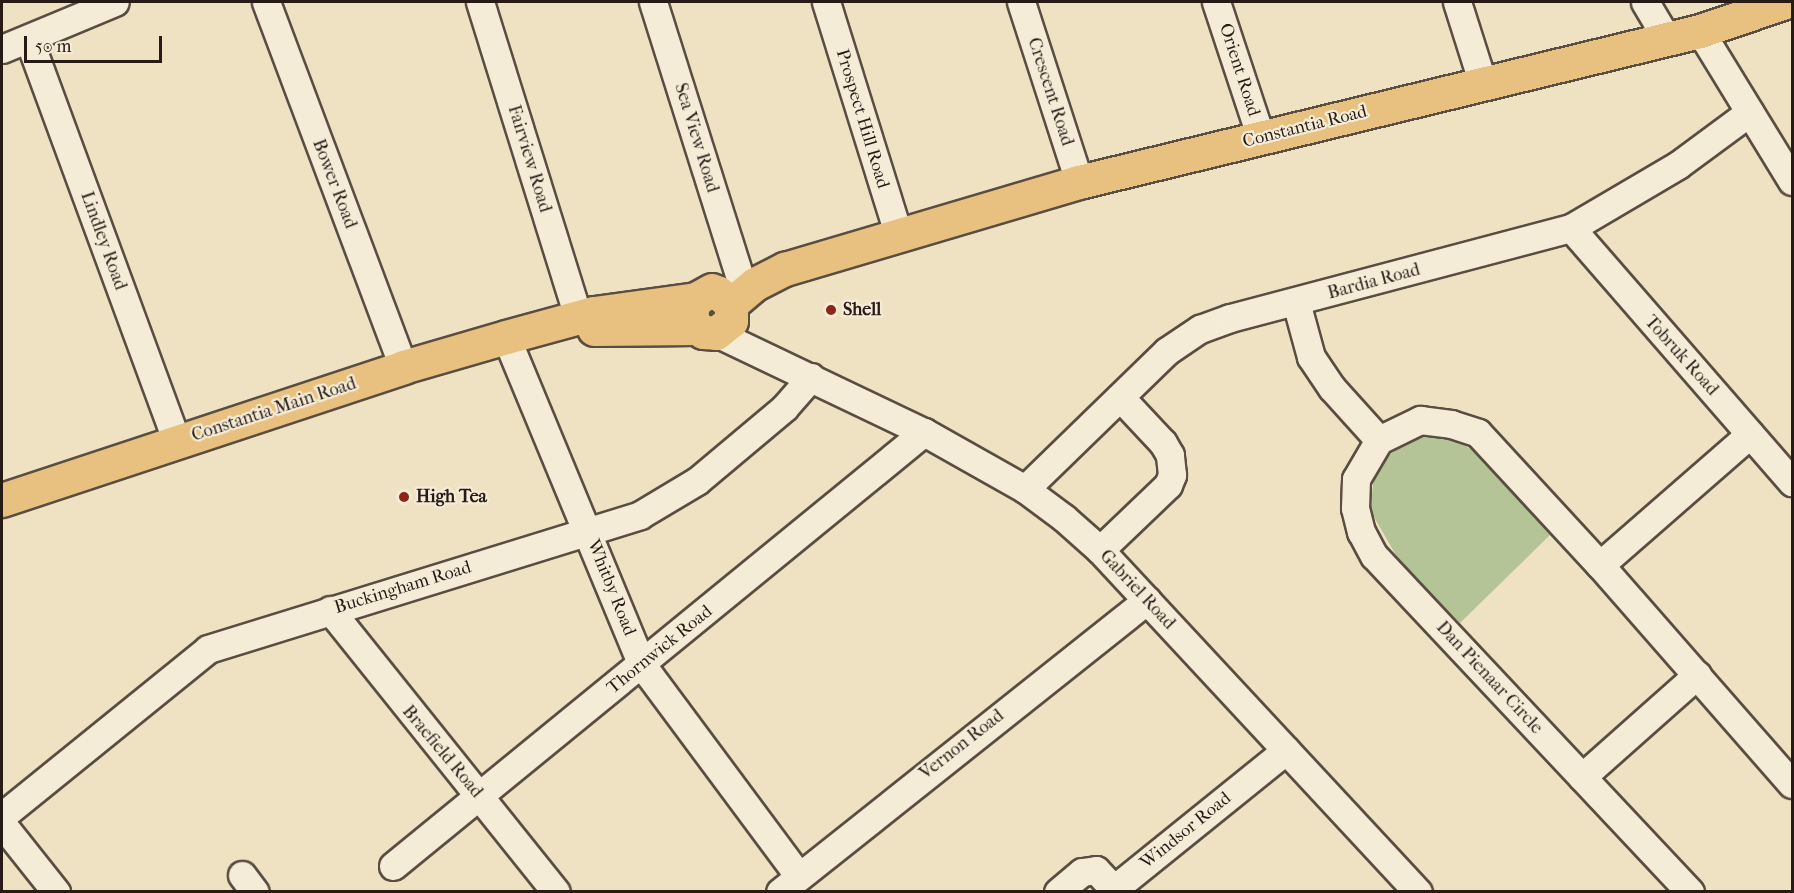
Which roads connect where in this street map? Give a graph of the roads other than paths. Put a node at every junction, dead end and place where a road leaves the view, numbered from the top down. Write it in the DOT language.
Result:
graph roads {
  1 [pos="115,2"];
  2 [pos="266,2"];
  3 [pos="480,2"];
  4 [pos="653,2"];
  5 [pos="826,2"];
  6 [pos="1021,2"];
  7 [pos="1216,2"];
  8 [pos="1456,2"];
  9 [pos="1646,2"];
  10 [pos="1785,2"];
  11 [pos="1700,31"];
  12 [pos="1668,39"];
  13 [pos="29,40"];
  14 [pos="2,49"];
  15 [pos="1483,84"];
  16 [pos="1750,112"];
  17 [pos="1261,138"];
  18 [pos="1792,181"];
  19 [pos="1080,182"];
  20 [pos="1571,228"];
  21 [pos="899,236"];
  22 [pos="1296,302"];
  23 [pos="717,306"];
  24 [pos="562,321"];
  25 [pos="506,337"];
  26 [pos="403,367"];
  27 [pos="802,372"];
  28 [pos="1120,397"];
  29 [pos="924,432"];
  30 [pos="1750,434"];
  31 [pos="1379,440"];
  32 [pos="177,442"];
  33 [pos="1792,482"];
  34 [pos="1025,489"];
  35 [pos="2,500"];
  36 [pos="587,531"];
  37 [pos="1100,550"];
  38 [pos="1600,565"];
  39 [pos="1147,600"];
  40 [pos="330,610"];
  41 [pos="642,665"];
  42 [pos="1697,675"];
  43 [pos="1286,750"];
  44 [pos="1582,777"];
  45 [pos="1792,784"];
  46 [pos="480,797"];
  47 [pos="2,816"];
  48 [pos="2,824"];
  49 [pos="393,866"];
  50 [pos="789,883"];
  51 [pos="1115,890"];
  52 [pos="56,891"];
  53 [pos="556,891"];
  54 [pos="1058,891"];
  55 [pos="1418,891"];
  56 [pos="1690,891"];
  1 -- 13 [label="street"];
  2 -- 26 [label="street, Bower Road"];
  3 -- 24 [label="street, Fairview Road"];
  4 -- 23 [label="street, Sea View Road"];
  5 -- 21 [label="street, Prospect Hill Road"];
  6 -- 19 [label="street, Crescent Road"];
  7 -- 17 [label="street, Orient Road"];
  8 -- 15 [label="street"];
  9 -- 12 [label="street"];
  10 -- 11 [label="main road, Constantia Road"];
  11 -- 12 [label="main road, Constantia Road"];
  11 -- 16 [label="street"];
  12 -- 15 [label="main road, Constantia Road"];
  13 -- 14 [label="street"];
  13 -- 32 [label="street, Lindley Road"];
  15 -- 17 [label="main road, Constantia Road"];
  16 -- 18 [label="street"];
  16 -- 20 [label="street, Bardia Road"];
  17 -- 19 [label="main road, Constantia Road"];
  19 -- 21 [label="main road, Constantia Road"];
  20 -- 22 [label="street, Bardia Road"];
  20 -- 30 [label="street, Tobruk Road"];
  21 -- 23 [label="main road, Constantia Road"];
  22 -- 28 [label="street, Bardia Road"];
  22 -- 31 [label="street"];
  23 -- 24 [label="main road, Constantia Main Road"];
  23 -- 27 [label="street, Gabriel Road"];
  24 -- 25 [label="main road, Constantia Main Road"];
  25 -- 26 [label="main road, Constantia Main Road"];
  25 -- 36 [label="street, Whitby Road"];
  26 -- 32 [label="main road, Constantia Main Road"];
  27 -- 29 [label="street, Gabriel Road"];
  27 -- 36 [label="street, Buckingham Road"];
  28 -- 34 [label="street, Bardia Road"];
  28 -- 37 [label="street"];
  29 -- 34 [label="street, Gabriel Road"];
  29 -- 41 [label="street, Thornwick Road"];
  30 -- 33 [label="street, Tobruk Road"];
  30 -- 38 [label="street"];
  31 -- 38 [label="street"];
  31 -- 44 [label="street, Dan Pienaar Circle"];
  32 -- 35 [label="main road, Constantia Main Road"];
  34 -- 37 [label="street, Gabriel Road"];
  36 -- 40 [label="street, Buckingham Road"];
  36 -- 41 [label="street, Whitby Road"];
  37 -- 39 [label="street, Gabriel Road"];
  38 -- 42 [label="street"];
  39 -- 43 [label="street, Gabriel Road"];
  39 -- 50 [label="street, Vernon Road"];
  40 -- 46 [label="street, Braefield Road"];
  40 -- 47 [label="street, Buckingham Road"];
  41 -- 46 [label="street, Thornwick Road"];
  41 -- 50 [label="street, Whitby Road"];
  42 -- 44 [label="street"];
  42 -- 45 [label="street"];
  43 -- 51 [label="street, Windsor Road"];
  43 -- 55 [label="street, Gabriel Road"];
  44 -- 56 [label="street, Dan Pienaar Circle"];
  46 -- 49 [label="street, Thornwick Road"];
  46 -- 53 [label="street, Braefield Road"];
  48 -- 52 [label="street"];
  51 -- 54 [label="street, Windsor Road"];
}
